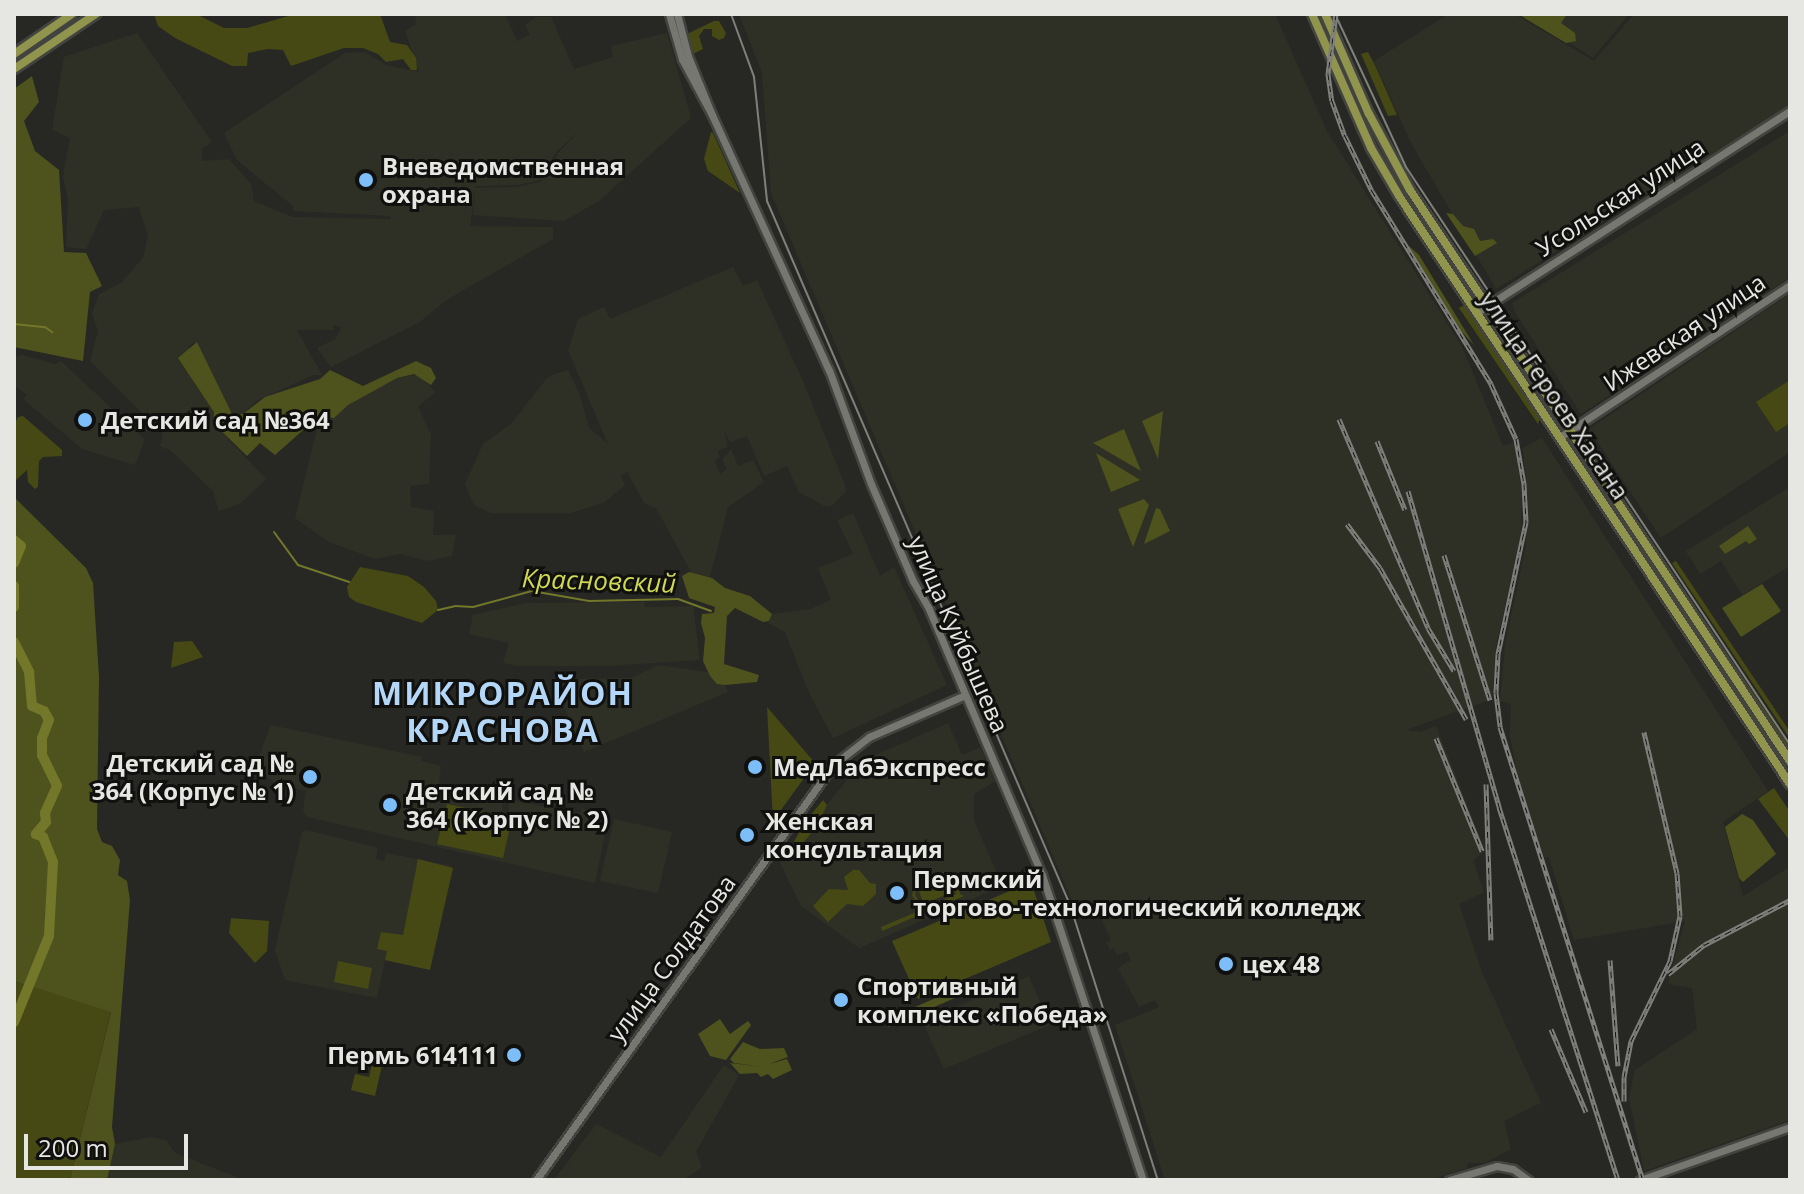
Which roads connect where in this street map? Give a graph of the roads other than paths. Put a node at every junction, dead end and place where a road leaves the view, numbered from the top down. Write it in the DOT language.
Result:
graph roads {
  1 [pos="72,14"];
  2 [pos="96,14"];
  3 [pos="669,14"];
  4 [pos="677,14"];
  5 [pos="1312,14"];
  6 [pos="1325,14"];
  7 [pos="14,54"];
  8 [pos="14,69"];
  9 [pos="1788,114"];
  10 [pos="712,115"];
  11 [pos="1790,285"];
  12 [pos="1487,305"];
  13 [pos="1476,313"];
  14 [pos="1570,431"];
  15 [pos="1560,437"];
  16 [pos="965,695"];
  17 [pos="1790,761"];
  18 [pos="1790,784"];
  19 [pos="1790,1127"];
  20 [pos="536,1180"];
  21 [pos="1143,1180"];
  22 [pos="1449,1180"];
  23 [pos="1528,1180"];
  24 [pos="1640,1180"];
  1 -- 7 [label="main road"];
  2 -- 8 [label="main road"];
  3 -- 10 [label="main road, улица Куйбышева"];
  4 -- 10 [label="main road, улица Куйбышева"];
  5 -- 13 [label="main road, улица Героев Хасана"];
  6 -- 12 [label="main road, улица Героев Хасана"];
  9 -- 12 [label="main road, Усольская улица"];
  10 -- 16 [label="main road, улица Куйбышева"];
  11 -- 14 [label="main road, Ижевская улица"];
  12 -- 13 [label="main road, Усольская улица"];
  12 -- 14 [label="main road, улица Героев Хасана"];
  13 -- 15 [label="main road, улица Героев Хасана"];
  14 -- 15 [label="main road, Ижевская улица"];
  14 -- 17 [label="main road, улица Героев Хасана"];
  15 -- 18 [label="main road, улица Героев Хасана"];
  16 -- 20 [label="main road, улица Солдатова"];
  16 -- 21 [label="main road, улица Куйбышева"];
  19 -- 24 [label="main road"];
  22 -- 23 [label="main road"];
}
